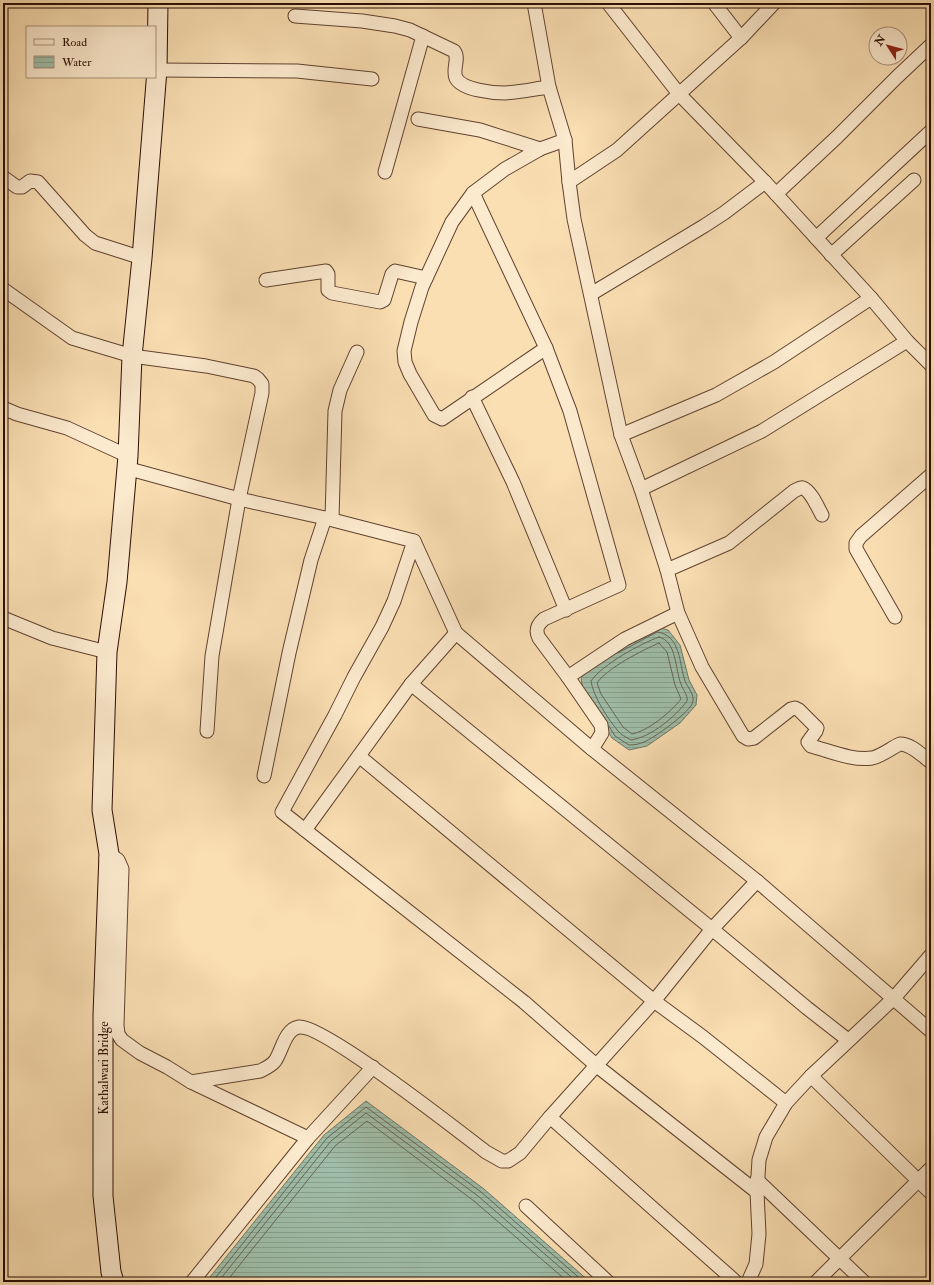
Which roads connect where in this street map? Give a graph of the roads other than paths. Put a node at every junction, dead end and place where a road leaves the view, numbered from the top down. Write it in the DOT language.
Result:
graph roads {
  1 [pos="158,3"];
  2 [pos="534,3"];
  3 [pos="608,3"];
  4 [pos="714,3"];
  5 [pos="774,3"];
  6 [pos="295,16"];
  7 [pos="423,36"];
  8 [pos="156,37"];
  9 [pos="741,38"];
  10 [pos="931,45"];
  11 [pos="157,70"];
  12 [pos="372,79"];
  13 [pos="548,87"];
  14 [pos="679,94"];
  15 [pos="418,119"];
  16 [pos="931,131"];
  17 [pos="565,140"];
  18 [pos="540,148"];
  19 [pos="385,172"];
  20 [pos="3,177"];
  21 [pos="914,180"];
  22 [pos="569,182"];
  23 [pos="765,182"];
  24 [pos="473,193"];
  25 [pos="776,194"];
  26 [pos="816,238"];
  27 [pos="831,255"];
  28 [pos="142,258"];
  29 [pos="426,278"];
  30 [pos="266,280"];
  31 [pos="3,289"];
  32 [pos="591,294"];
  33 [pos="871,298"];
  34 [pos="907,341"];
  35 [pos="546,348"];
  36 [pos="357,352"];
  37 [pos="132,356"];
  38 [pos="931,365"];
  39 [pos="472,398"];
  40 [pos="3,408"];
  41 [pos="621,435"];
  42 [pos="127,462"];
  43 [pos="931,475"];
  44 [pos="641,489"];
  45 [pos="239,499"];
  46 [pos="822,515"];
  47 [pos="329,518"];
  48 [pos="414,541"];
  49 [pos="667,570"];
  50 [pos="566,610"];
  51 [pos="678,613"];
  52 [pos="895,617"];
  53 [pos="3,618"];
  54 [pos="456,633"];
  55 [pos="107,652"];
  56 [pos="568,677"];
  57 [pos="411,684"];
  58 [pos="208,731"];
  59 [pos="592,750"];
  60 [pos="359,756"];
  61 [pos="931,762"];
  62 [pos="264,776"];
  63 [pos="305,830"];
  64 [pos="109,854"];
  65 [pos="757,881"];
  66 [pos="712,929"];
  67 [pos="931,955"];
  68 [pos="894,998"];
  69 [pos="654,1001"];
  70 [pos="931,1031"];
  71 [pos="848,1040"];
  72 [pos="597,1066"];
  73 [pos="373,1067"];
  74 [pos="811,1076"];
  75 [pos="191,1082"];
  76 [pos="786,1103"];
  77 [pos="550,1117"];
  78 [pos="308,1138"];
  79 [pos="931,1168"];
  80 [pos="918,1181"];
  81 [pos="757,1186"];
  82 [pos="931,1193"];
  83 [pos="526,1206"];
  84 [pos="840,1258"];
  85 [pos="106,1282"];
  86 [pos="114,1282"];
  87 [pos="192,1282"];
  88 [pos="608,1282"];
  89 [pos="736,1282"];
  90 [pos="748,1282"];
  91 [pos="816,1282"];
  92 [pos="864,1282"];
  1 -- 8 [label="main road, Kathalwari Bridge"];
  2 -- 13 [label="street"];
  3 -- 14 [label="street"];
  4 -- 9 [label="street"];
  5 -- 9 [label="street"];
  6 -- 7 [label="street"];
  7 -- 13 [label="street"];
  7 -- 19 [label="street"];
  8 -- 11 [label="main road, Kathalwari Bridge"];
  9 -- 14 [label="street"];
  10 -- 25 [label="street"];
  11 -- 12 [label="street"];
  11 -- 28 [label="main road, Kathalwari Bridge"];
  13 -- 17 [label="street"];
  14 -- 22 [label="street"];
  14 -- 23 [label="street"];
  15 -- 18 [label="street"];
  16 -- 26 [label="street"];
  17 -- 18 [label="street"];
  17 -- 22 [label="street"];
  18 -- 24 [label="street"];
  20 -- 28 [label="street"];
  21 -- 27 [label="street"];
  22 -- 32 [label="street"];
  23 -- 25 [label="street"];
  23 -- 32 [label="street"];
  24 -- 29 [label="street"];
  24 -- 35 [label="street"];
  25 -- 26 [label="street"];
  26 -- 27 [label="street"];
  27 -- 33 [label="street"];
  28 -- 37 [label="main road, Kathalwari Bridge"];
  29 -- 30 [label="street"];
  29 -- 39 [label="street"];
  31 -- 37 [label="street"];
  32 -- 41 [label="street"];
  33 -- 34 [label="street"];
  33 -- 41 [label="street"];
  34 -- 38 [label="street"];
  34 -- 44 [label="street"];
  35 -- 39 [label="street"];
  35 -- 50 [label="street"];
  36 -- 47 [label="street"];
  37 -- 42 [label="main road, Kathalwari Bridge"];
  37 -- 45 [label="street"];
  39 -- 50 [label="street"];
  40 -- 42 [label="street"];
  41 -- 44 [label="street"];
  42 -- 45 [label="street"];
  42 -- 55 [label="main road, Kathalwari Bridge"];
  43 -- 52 [label="street"];
  44 -- 49 [label="street"];
  45 -- 47 [label="street"];
  45 -- 58 [label="street"];
  46 -- 49 [label="street"];
  47 -- 48 [label="street"];
  47 -- 62 [label="street"];
  48 -- 54 [label="street"];
  48 -- 63 [label="street"];
  49 -- 51 [label="street"];
  50 -- 56 [label="street"];
  51 -- 56 [label="street"];
  51 -- 61 [label="street"];
  53 -- 55 [label="street"];
  54 -- 57 [label="street"];
  54 -- 59 [label="street"];
  55 -- 64 [label="main road, Kathalwari Bridge"];
  56 -- 59 [label="street"];
  57 -- 60 [label="street"];
  57 -- 66 [label="street"];
  59 -- 65 [label="street"];
  60 -- 63 [label="street"];
  60 -- 69 [label="street"];
  63 -- 72 [label="street"];
  64 -- 75 [label="street"];
  64 -- 85 [label="street"];
  64 -- 86 [label="main road, Kathalwari Bridge"];
  65 -- 66 [label="street"];
  65 -- 68 [label="street"];
  66 -- 69 [label="street"];
  66 -- 71 [label="street"];
  67 -- 68 [label="street"];
  68 -- 70 [label="street"];
  68 -- 71 [label="street"];
  69 -- 72 [label="street"];
  69 -- 76 [label="street"];
  71 -- 74 [label="street"];
  72 -- 77 [label="street"];
  72 -- 81 [label="street"];
  73 -- 75 [label="street"];
  73 -- 77 [label="street"];
  73 -- 78 [label="street"];
  74 -- 76 [label="street"];
  74 -- 80 [label="street"];
  75 -- 78 [label="street"];
  76 -- 81 [label="street"];
  77 -- 89 [label="street"];
  78 -- 87 [label="street"];
  79 -- 80 [label="street"];
  80 -- 82 [label="street"];
  80 -- 84 [label="street"];
  81 -- 84 [label="street"];
  81 -- 90 [label="street"];
  83 -- 88 [label="street"];
  84 -- 91 [label="street"];
  84 -- 92 [label="street"];
}
